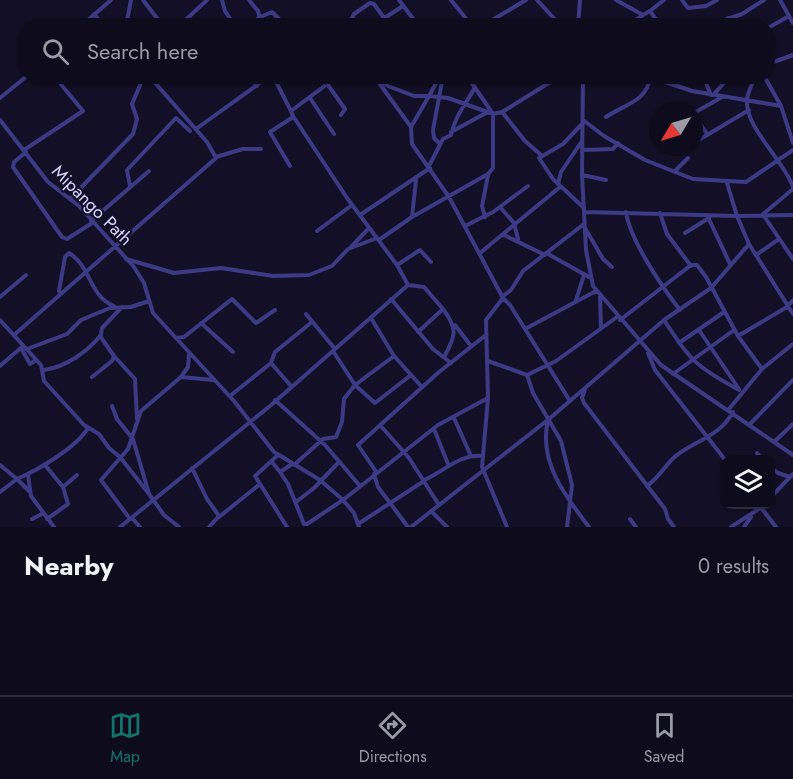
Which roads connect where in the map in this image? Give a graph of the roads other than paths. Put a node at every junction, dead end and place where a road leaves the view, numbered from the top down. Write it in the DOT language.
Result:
graph roads {
  1 [pos="111,0"];
  2 [pos="131,0"];
  3 [pos="143,0"];
  4 [pos="207,0"];
  5 [pos="222,0"];
  6 [pos="249,0"];
  7 [pos="399,0"];
  8 [pos="451,0"];
  9 [pos="526,0"];
  10 [pos="537,0"];
  11 [pos="580,0"];
  12 [pos="616,0"];
  13 [pos="664,0"];
  14 [pos="682,0"];
  15 [pos="717,0"];
  16 [pos="764,0"];
  17 [pos="780,0"];
  18 [pos="403,6"];
  19 [pos="650,11"];
  20 [pos="94,14"];
  21 [pos="643,15"];
  22 [pos="789,16"];
  23 [pos="90,18"];
  24 [pos="97,18"];
  25 [pos="128,18"];
  26 [pos="157,18"];
  27 [pos="188,18"];
  28 [pos="230,18"];
  29 [pos="257,18"];
  30 [pos="261,18"];
  31 [pos="278,18"];
  32 [pos="352,18"];
  33 [pos="384,18"];
  34 [pos="412,18"];
  35 [pos="466,18"];
  36 [pos="499,18"];
  37 [pos="554,18"];
  38 [pos="579,18"];
  39 [pos="639,18"];
  40 [pos="656,18"];
  41 [pos="728,18"];
  42 [pos="793,23"];
  43 [pos="775,24"];
  44 [pos="793,55"];
  45 [pos="775,61"];
  46 [pos="18,83"];
  47 [pos="61,84"];
  48 [pos="141,84"];
  49 [pos="156,84"];
  50 [pos="259,84"];
  51 [pos="277,84"];
  52 [pos="382,84"];
  53 [pos="436,84"];
  54 [pos="440,84"];
  55 [pos="473,84"];
  56 [pos="547,84"];
  57 [pos="583,84"];
  58 [pos="647,84"];
  59 [pos="674,84"];
  60 [pos="706,84"];
  61 [pos="723,84"];
  62 [pos="752,84"];
  63 [pos="769,84"];
  64 [pos="328,85"];
  65 [pos="257,86"];
  66 [pos="475,87"];
  67 [pos="712,95"];
  68 [pos="429,96"];
  69 [pos="722,96"];
  70 [pos="438,97"];
  71 [pos="0,98"];
  72 [pos="310,98"];
  73 [pos="747,101"];
  74 [pos="464,104"];
  75 [pos="781,106"];
  76 [pos="703,108"];
  77 [pos="749,110"];
  78 [pos="291,111"];
  79 [pos="502,111"];
  80 [pos="486,112"];
  81 [pos="493,114"];
  82 [pos="341,115"];
  83 [pos="293,117"];
  84 [pos="606,117"];
  85 [pos="0,120"];
  86 [pos="582,122"];
  87 [pos="411,127"];
  88 [pos="196,129"];
  89 [pos="703,129"];
  90 [pos="190,131"];
  91 [pos="451,132"];
  92 [pos="334,134"];
  93 [pos="706,134"];
  94 [pos="703,136"];
  95 [pos="582,141"];
  96 [pos="618,143"];
  97 [pos="793,143"];
  98 [pos="440,144"];
  99 [pos="261,150"];
  100 [pos="583,150"];
  101 [pos="793,150"];
  102 [pos="25,151"];
  103 [pos="541,154"];
  104 [pos="216,157"];
  105 [pos="688,158"];
  106 [pos="779,160"];
  107 [pos="290,166"];
  108 [pos="430,167"];
  109 [pos="149,171"];
  110 [pos="675,171"];
  111 [pos="488,174"];
  112 [pos="582,175"];
  113 [pos="417,178"];
  114 [pos="606,180"];
  115 [pos="726,182"];
  116 [pos="559,185"];
  117 [pos="130,186"];
  118 [pos="528,186"];
  119 [pos="793,188"];
  120 [pos="449,197"];
  121 [pos="70,199"];
  122 [pos="352,205"];
  123 [pos="773,206"];
  124 [pos="500,207"];
  125 [pos="585,210"];
  126 [pos="626,212"];
  127 [pos="660,213"];
  128 [pos="360,215"];
  129 [pos="763,215"];
  130 [pos="793,215"];
  131 [pos="737,216"];
  132 [pos="778,216"];
  133 [pos="486,217"];
  134 [pos="708,217"];
  135 [pos="412,218"];
  136 [pos="92,222"];
  137 [pos="585,225"];
  138 [pos="465,226"];
  139 [pos="515,227"];
  140 [pos="369,228"];
  141 [pos="317,231"];
  142 [pos="686,233"];
  143 [pos="504,235"];
  144 [pos="378,239"];
  145 [pos="779,239"];
  146 [pos="519,241"];
  147 [pos="749,244"];
  148 [pos="113,246"];
  149 [pos="348,249"];
  150 [pos="480,253"];
  151 [pos="547,255"];
  152 [pos="756,255"];
  153 [pos="126,259"];
  154 [pos="793,259"];
  155 [pos="431,262"];
  156 [pos="730,264"];
  157 [pos="397,265"];
  158 [pos="691,266"];
  159 [pos="612,267"];
  160 [pos="87,269"];
  161 [pos="26,275"];
  162 [pos="587,276"];
  163 [pos="408,285"];
  164 [pos="664,285"];
  165 [pos="711,288"];
  166 [pos="596,291"];
  167 [pos="57,294"];
  168 [pos="600,296"];
  169 [pos="0,297"];
  170 [pos="503,297"];
  171 [pos="391,300"];
  172 [pos="793,300"];
  173 [pos="149,301"];
  174 [pos="576,301"];
  175 [pos="787,306"];
  176 [pos="116,307"];
  177 [pos="122,307"];
  178 [pos="443,309"];
  179 [pos="275,310"];
  180 [pos="680,310"];
  181 [pos="724,312"];
  182 [pos="306,314"];
  183 [pos="793,314"];
  184 [pos="371,318"];
  185 [pos="619,319"];
  186 [pos="0,320"];
  187 [pos="664,320"];
  188 [pos="312,322"];
  189 [pos="201,323"];
  190 [pos="455,324"];
  191 [pos="601,328"];
  192 [pos="525,330"];
  193 [pos="699,330"];
  194 [pos="734,330"];
  195 [pos="418,332"];
  196 [pos="486,334"];
  197 [pos="14,335"];
  198 [pos="100,336"];
  199 [pos="738,336"];
  200 [pos="175,338"];
  201 [pos="641,342"];
  202 [pos="679,343"];
  203 [pos="793,344"];
  204 [pos="471,346"];
  205 [pos="711,346"];
  206 [pos="22,347"];
  207 [pos="27,349"];
  208 [pos="334,350"];
  209 [pos="647,350"];
  210 [pos="233,352"];
  211 [pos="190,355"];
  212 [pos="114,356"];
  213 [pos="394,356"];
  214 [pos="444,357"];
  215 [pos="36,360"];
  216 [pos="488,361"];
  217 [pos="691,361"];
  218 [pos="271,363"];
  219 [pos="451,363"];
  220 [pos="548,365"];
  221 [pos="0,366"];
  222 [pos="762,369"];
  223 [pos="44,370"];
  224 [pos="673,374"];
  225 [pos="411,375"];
  226 [pos="527,375"];
  227 [pos="92,377"];
  228 [pos="181,377"];
  229 [pos="793,380"];
  230 [pos="214,381"];
  231 [pos="355,385"];
  232 [pos="291,386"];
  233 [pos="422,387"];
  234 [pos="585,389"];
  235 [pos="740,392"];
  236 [pos="230,396"];
  237 [pos="488,398"];
  238 [pos="275,400"];
  239 [pos="570,401"];
  240 [pos="112,406"];
  241 [pos="731,410"];
  242 [pos="454,418"];
  243 [pos="549,419"];
  244 [pos="137,420"];
  245 [pos="250,422"];
  246 [pos="750,424"];
  247 [pos="793,424"];
  248 [pos="380,425"];
  249 [pos="88,428"];
  250 [pos="434,429"];
  251 [pos="709,437"];
  252 [pos="132,438"];
  253 [pos="320,441"];
  254 [pos="774,442"];
  255 [pos="405,453"];
  256 [pos="722,455"];
  257 [pos="793,455"];
  258 [pos="278,456"];
  259 [pos="471,456"];
  260 [pos="483,456"];
  261 [pos="120,457"];
  262 [pos="272,462"];
  263 [pos="338,463"];
  264 [pos="448,464"];
  265 [pos="0,465"];
  266 [pos="45,465"];
  267 [pos="293,465"];
  268 [pos="192,468"];
  269 [pos="775,470"];
  270 [pos="484,471"];
  271 [pos="280,472"];
  272 [pos="376,473"];
  273 [pos="28,475"];
  274 [pos="77,475"];
  275 [pos="792,476"];
  276 [pos="18,479"];
  277 [pos="320,480"];
  278 [pos="424,480"];
  279 [pos="260,484"];
  280 [pos="360,486"];
  281 [pos="647,486"];
  282 [pos="63,487"];
  283 [pos="1,492"];
  284 [pos="30,492"];
  285 [pos="149,494"];
  286 [pos="775,494"];
  287 [pos="152,499"];
  288 [pos="343,500"];
  289 [pos="296,502"];
  290 [pos="389,502"];
  291 [pos="570,502"];
  292 [pos="439,506"];
  293 [pos="758,509"];
  294 [pos="764,509"];
  295 [pos="771,509"];
  296 [pos="431,511"];
  297 [pos="42,514"];
  298 [pos="753,514"];
  299 [pos="219,517"];
  300 [pos="131,518"];
  301 [pos="770,518"];
  302 [pos="32,519"];
  303 [pos="47,519"];
  304 [pos="630,519"];
  305 [pos="305,525"];
  306 [pos="359,525"];
  307 [pos="54,527"];
  308 [pos="120,527"];
  309 [pos="140,527"];
  310 [pos="179,527"];
  311 [pos="209,527"];
  312 [pos="287,527"];
  313 [pos="409,527"];
  314 [pos="447,527"];
  315 [pos="507,527"];
  316 [pos="567,527"];
  317 [pos="589,527"];
  318 [pos="636,527"];
  319 [pos="674,527"];
  320 [pos="731,527"];
  321 [pos="744,527"];
  322 [pos="776,527"];
  1 -- 20 [label="street"];
  2 -- 25 [label="street"];
  3 -- 26 [label="street"];
  4 -- 27 [label="street"];
  5 -- 28 [label="street"];
  6 -- 29 [label="street"];
  7 -- 18 [label="street"];
  8 -- 35 [label="street"];
  9 -- 36 [label="street"];
  10 -- 37 [label="street"];
  11 -- 38 [label="street"];
  12 -- 21 [label="street"];
  13 -- 19 [label="street"];
  14 -- 15 [label="street"];
  16 -- 41 [label="street"];
  17 -- 22 [label="street"];
  18 -- 33 [label="street"];
  18 -- 34 [label="street"];
  19 -- 21 [label="street"];
  19 -- 40 [label="street"];
  20 -- 23 [label="street"];
  20 -- 24 [label="street"];
  21 -- 39 [label="street"];
  22 -- 42 [label="street"];
  22 -- 43 [label="street"];
  30 -- 31 [label="street"];
  32 -- 33 [label="street"];
  44 -- 45 [label="street"];
  46 -- 71 [label="street"];
  47 -- 102 [label="street"];
  48 -- 121 [label="street"];
  49 -- 88 [label="street"];
  50 -- 65 [label="street"];
  51 -- 78 [label="street"];
  52 -- 68 [label="street"];
  52 -- 87 [label="street"];
  53 -- 68 [label="street"];
  54 -- 70 [label="street"];
  55 -- 66 [label="street"];
  56 -- 79 [label="street"];
  57 -- 86 [label="street"];
  58 -- 84 [label="street"];
  59 -- 67 [label="street"];
  60 -- 67 [label="street"];
  61 -- 67 [label="street"];
  62 -- 73 [label="street"];
  63 -- 75 [label="street"];
  64 -- 72 [label="street"];
  64 -- 82 [label="street"];
  65 -- 88 [label="street"];
  66 -- 74 [label="street"];
  66 -- 81 [label="street"];
  67 -- 69 [label="street"];
  68 -- 70 [label="street"];
  68 -- 87 [label="street"];
  69 -- 73 [label="street"];
  69 -- 76 [label="street"];
  70 -- 74 [label="street"];
  70 -- 98 [label="street"];
  72 -- 78 [label="street"];
  72 -- 92 [label="street"];
  73 -- 75 [label="street"];
  73 -- 77 [label="street"];
  74 -- 80 [label="street"];
  74 -- 91 [label="street"];
  75 -- 97 [label="street"];
  77 -- 93 [label="street"];
  77 -- 106 [label="street"];
  78 -- 83 [label="street"];
  79 -- 81 [label="street"];
  79 -- 103 [label="street"];
  80 -- 81 [label="street"];
  80 -- 91 [label="street"];
  81 -- 111 [label="street"];
  83 -- 107 [label="street"];
  83 -- 122 [label="street"];
  85 -- 102 [label="street, Mipango Path"];
  86 -- 95 [label="street"];
  86 -- 96 [label="street"];
  86 -- 103 [label="street"];
  87 -- 108 [label="street"];
  88 -- 104 [label="street"];
  89 -- 93 [label="street"];
  90 -- 117 [label="street"];
  91 -- 98 [label="street"];
  93 -- 94 [label="street"];
  95 -- 100 [label="street"];
  95 -- 116 [label="street"];
  96 -- 100 [label="street"];
  96 -- 110 [label="street"];
  98 -- 108 [label="street"];
  99 -- 104 [label="street"];
  100 -- 112 [label="street"];
  101 -- 106 [label="street"];
  102 -- 121 [label="street, Mipango Path"];
  102 -- 136 [label="street"];
  103 -- 116 [label="street"];
  104 -- 148 [label="street"];
  105 -- 110 [label="street"];
  106 -- 115 [label="street"];
  106 -- 119 [label="street"];
  108 -- 113 [label="street"];
  108 -- 120 [label="street"];
  109 -- 117 [label="street"];
  110 -- 115 [label="street"];
  111 -- 120 [label="street"];
  111 -- 133 [label="street"];
  112 -- 114 [label="street"];
  112 -- 125 [label="street"];
  113 -- 128 [label="street"];
  113 -- 135 [label="street"];
  115 -- 131 [label="street"];
  116 -- 125 [label="street"];
  116 -- 139 [label="street"];
  117 -- 136 [label="street"];
  118 -- 124 [label="street"];
  119 -- 123 [label="street"];
  120 -- 135 [label="street"];
  120 -- 138 [label="street"];
  121 -- 136 [label="street, Mipango Path"];
  122 -- 128 [label="street"];
  122 -- 141 [label="street"];
  123 -- 129 [label="street"];
  123 -- 132 [label="street"];
  124 -- 133 [label="street"];
  124 -- 139 [label="street"];
  125 -- 126 [label="street"];
  125 -- 137 [label="street"];
  126 -- 127 [label="street"];
  126 -- 164 [label="street"];
  127 -- 134 [label="street"];
  127 -- 158 [label="street"];
  128 -- 140 [label="street"];
  129 -- 131 [label="street"];
  129 -- 132 [label="street"];
  129 -- 145 [label="street"];
  130 -- 132 [label="street"];
  131 -- 134 [label="street"];
  131 -- 147 [label="street"];
  133 -- 138 [label="street"];
  134 -- 142 [label="street"];
  134 -- 156 [label="street"];
  135 -- 144 [label="street"];
  136 -- 148 [label="street, Mipango Path"];
  137 -- 151 [label="street"];
  137 -- 159 [label="street"];
  137 -- 162 [label="street"];
  138 -- 150 [label="street"];
  139 -- 143 [label="street"];
  139 -- 146 [label="street"];
  140 -- 144 [label="street"];
  140 -- 149 [label="street"];
  143 -- 146 [label="street"];
  143 -- 150 [label="street"];
  144 -- 149 [label="street"];
  144 -- 157 [label="street"];
  145 -- 152 [label="street"];
  145 -- 154 [label="street"];
  146 -- 151 [label="street"];
  147 -- 152 [label="street"];
  147 -- 156 [label="street"];
  148 -- 153 [label="street, Mipango Path"];
  148 -- 160 [label="street"];
  149 -- 153 [label="street"];
  150 -- 170 [label="street"];
  151 -- 162 [label="street"];
  151 -- 170 [label="street"];
  152 -- 175 [label="street"];
  153 -- 173 [label="street, Mipango Path"];
  155 -- 157 [label="street"];
  156 -- 165 [label="street"];
  157 -- 163 [label="street"];
  158 -- 164 [label="street"];
  158 -- 165 [label="street"];
  160 -- 167 [label="street"];
  160 -- 167 [label="street"];
  160 -- 176 [label="street"];
  161 -- 169 [label="street"];
  162 -- 166 [label="street"];
  162 -- 174 [label="street"];
  163 -- 171 [label="street"];
  163 -- 178 [label="street"];
  164 -- 180 [label="street"];
  164 -- 185 [label="street"];
  165 -- 180 [label="street"];
  165 -- 181 [label="street"];
  166 -- 168 [label="street"];
  166 -- 174 [label="street"];
  167 -- 197 [label="street"];
  168 -- 185 [label="street"];
  168 -- 191 [label="street"];
  170 -- 192 [label="street"];
  170 -- 196 [label="street"];
  171 -- 184 [label="street"];
  171 -- 195 [label="street"];
  172 -- 175 [label="street"];
  173 -- 177 [label="street"];
  173 -- 200 [label="street, Mipango Path"];
  174 -- 192 [label="street"];
  175 -- 183 [label="street"];
  175 -- 199 [label="street"];
  176 -- 177 [label="street"];
  176 -- 207 [label="street"];
  177 -- 198 [label="street"];
  178 -- 190 [label="street"];
  178 -- 195 [label="street"];
  179 -- 189 [label="street"];
  180 -- 187 [label="street"];
  181 -- 193 [label="street"];
  181 -- 194 [label="street"];
  182 -- 188 [label="street"];
  184 -- 208 [label="street"];
  184 -- 213 [label="street"];
  185 -- 191 [label="street"];
  185 -- 201 [label="street"];
  186 -- 197 [label="street"];
  187 -- 201 [label="street"];
  187 -- 202 [label="street"];
  188 -- 208 [label="street"];
  188 -- 218 [label="street"];
  189 -- 200 [label="street"];
  189 -- 210 [label="street"];
  190 -- 204 [label="street"];
  190 -- 214 [label="street"];
  191 -- 220 [label="street"];
  192 -- 220 [label="street"];
  193 -- 202 [label="street"];
  193 -- 205 [label="street"];
  194 -- 199 [label="street"];
  194 -- 205 [label="street"];
  195 -- 214 [label="street"];
  196 -- 204 [label="street"];
  196 -- 216 [label="street"];
  197 -- 206 [label="street"];
  198 -- 212 [label="street"];
  198 -- 223 [label="street"];
  199 -- 222 [label="street"];
  200 -- 211 [label="street, Mipango Path"];
  201 -- 209 [label="street"];
  201 -- 234 [label="street"];
  202 -- 217 [label="street"];
  203 -- 222 [label="street"];
  204 -- 219 [label="street"];
  205 -- 217 [label="street"];
  205 -- 235 [label="street"];
  206 -- 207 [label="street"];
  206 -- 215 [label="street"];
  206 -- 221 [label="street"];
  207 -- 215 [label="street"];
  208 -- 231 [label="street"];
  208 -- 232 [label="street"];
  209 -- 224 [label="street"];
  209 -- 251 [label="street"];
  211 -- 228 [label="street"];
  211 -- 230 [label="street, Mipango Path"];
  212 -- 227 [label="street"];
  212 -- 244 [label="street"];
  213 -- 225 [label="street"];
  213 -- 231 [label="street"];
  214 -- 219 [label="street"];
  215 -- 223 [label="street"];
  216 -- 226 [label="street"];
  216 -- 237 [label="street"];
  217 -- 224 [label="street"];
  217 -- 235 [label="street"];
  218 -- 232 [label="street"];
  218 -- 236 [label="street"];
  219 -- 233 [label="street"];
  220 -- 226 [label="street"];
  220 -- 239 [label="street"];
  222 -- 235 [label="street"];
  223 -- 249 [label="street"];
  224 -- 241 [label="street"];
  225 -- 231 [label="street"];
  225 -- 233 [label="street"];
  226 -- 243 [label="street"];
  228 -- 230 [label="street"];
  228 -- 244 [label="street"];
  229 -- 246 [label="street"];
  230 -- 236 [label="street, Mipango Path"];
  231 -- 253 [label="street"];
  232 -- 238 [label="street"];
  233 -- 248 [label="street"];
  234 -- 239 [label="street"];
  234 -- 281 [label="street"];
  235 -- 241 [label="street"];
  236 -- 245 [label="street, Mipango Path"];
  237 -- 242 [label="street"];
  237 -- 260 [label="street"];
  238 -- 245 [label="street"];
  238 -- 253 [label="street"];
  239 -- 243 [label="street"];
  240 -- 252 [label="street"];
  241 -- 246 [label="street"];
  241 -- 251 [label="street"];
  242 -- 250 [label="street"];
  242 -- 259 [label="street"];
  243 -- 270 [label="street"];
  243 -- 291 [label="street"];
  243 -- 291 [label="street"];
  244 -- 252 [label="street"];
  245 -- 258 [label="street, Mipango Path"];
  245 -- 268 [label="street"];
  246 -- 254 [label="street"];
  247 -- 254 [label="street"];
  248 -- 255 [label="street"];
  248 -- 272 [label="street"];
  249 -- 261 [label="street"];
  249 -- 266 [label="street"];
  250 -- 255 [label="street"];
  250 -- 264 [label="street"];
  251 -- 256 [label="street"];
  251 -- 281 [label="street"];
  252 -- 261 [label="street"];
  252 -- 285 [label="street"];
  253 -- 263 [label="street"];
  253 -- 267 [label="street"];
  254 -- 257 [label="street"];
  255 -- 272 [label="street"];
  255 -- 278 [label="street"];
  258 -- 262 [label="street"];
  258 -- 267 [label="street"];
  259 -- 260 [label="street"];
  259 -- 264 [label="street"];
  260 -- 270 [label="street"];
  261 -- 285 [label="street"];
  261 -- 300 [label="street"];
  262 -- 271 [label="street"];
  262 -- 279 [label="street"];
  263 -- 277 [label="street"];
  263 -- 280 [label="street"];
  264 -- 278 [label="street"];
  265 -- 276 [label="street"];
  266 -- 273 [label="street"];
  266 -- 282 [label="street"];
  267 -- 271 [label="street"];
  267 -- 277 [label="street"];
  268 -- 287 [label="street"];
  268 -- 299 [label="street"];
  269 -- 275 [label="street"];
  270 -- 292 [label="street"];
  270 -- 315 [label="street"];
  271 -- 289 [label="street"];
  272 -- 280 [label="street"];
  272 -- 290 [label="street"];
  273 -- 276 [label="street"];
  273 -- 284 [label="street"];
  274 -- 282 [label="street"];
  275 -- 286 [label="street"];
  276 -- 283 [label="street"];
  276 -- 284 [label="street"];
  277 -- 288 [label="street"];
  277 -- 289 [label="street"];
  278 -- 290 [label="street"];
  278 -- 292 [label="street"];
  279 -- 299 [label="street"];
  279 -- 312 [label="street"];
  280 -- 288 [label="street"];
  281 -- 319 [label="street"];
  282 -- 303 [label="street"];
  284 -- 297 [label="street"];
  285 -- 287 [label="street"];
  287 -- 300 [label="street"];
  287 -- 310 [label="street"];
  288 -- 305 [label="street"];
  288 -- 306 [label="street"];
  289 -- 305 [label="street"];
  290 -- 306 [label="street"];
  290 -- 313 [label="street"];
  291 -- 316 [label="street"];
  291 -- 317 [label="street"];
  292 -- 296 [label="street"];
  293 -- 298 [label="street"];
  294 -- 301 [label="street"];
  295 -- 301 [label="street"];
  296 -- 313 [label="street"];
  296 -- 314 [label="street"];
  297 -- 302 [label="street"];
  297 -- 303 [label="street"];
  298 -- 320 [label="street"];
  298 -- 321 [label="street"];
  299 -- 311 [label="street"];
  300 -- 308 [label="street"];
  300 -- 309 [label="street"];
  301 -- 322 [label="street"];
  303 -- 307 [label="street"];
  304 -- 318 [label="street"];
}
